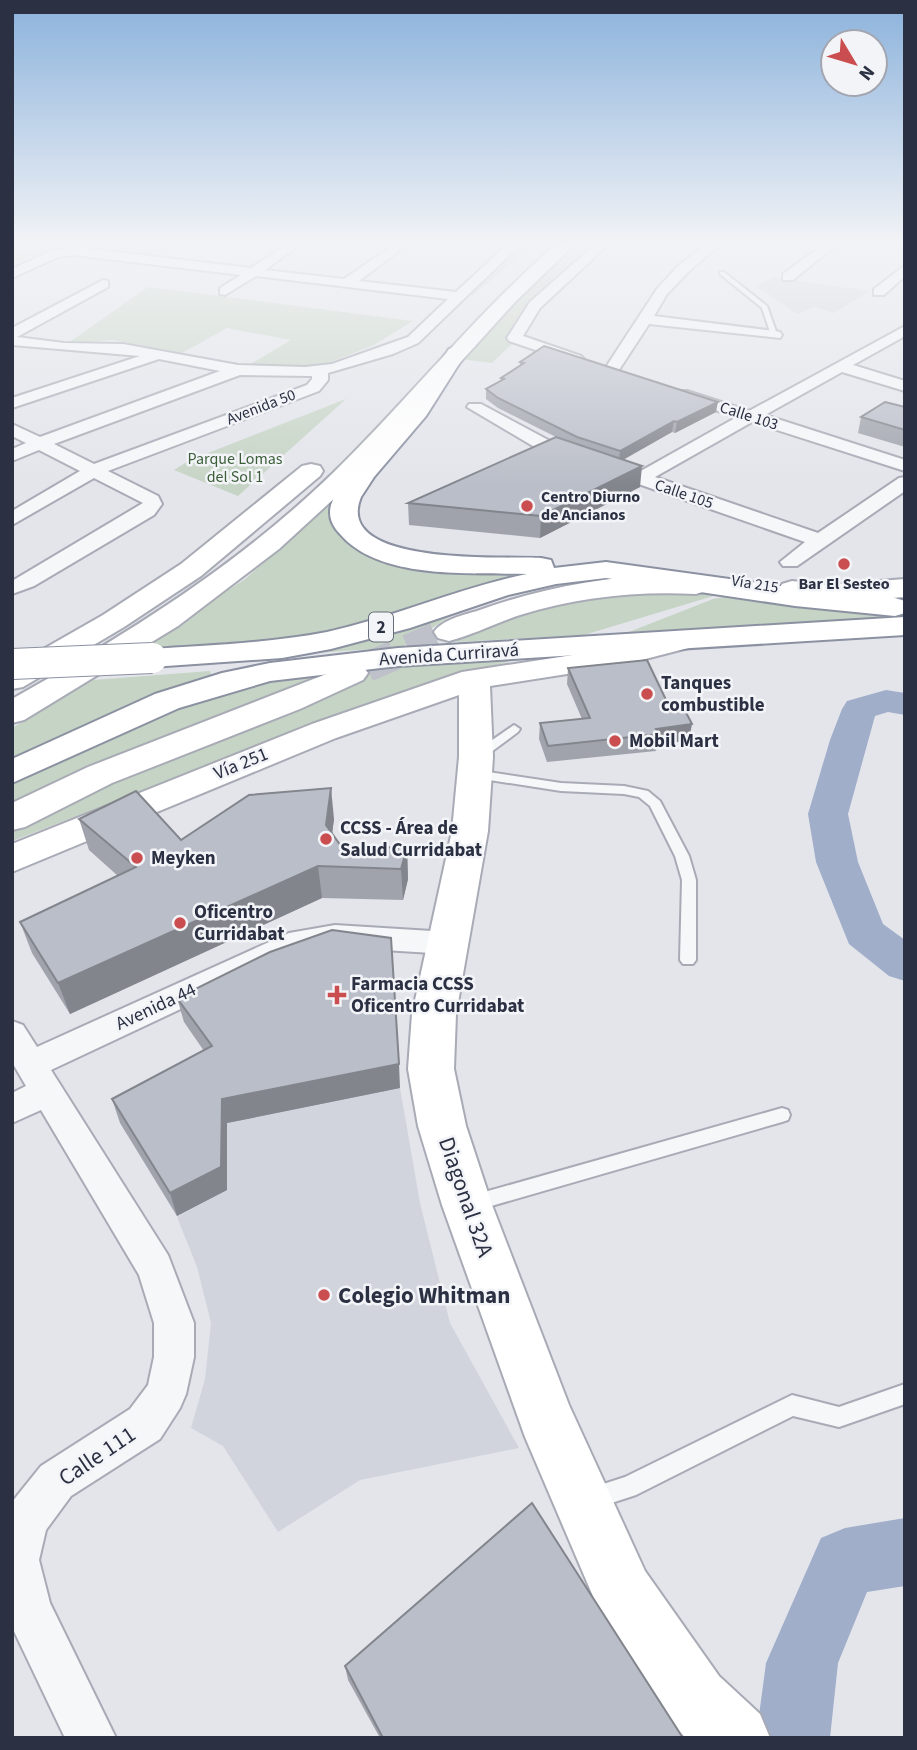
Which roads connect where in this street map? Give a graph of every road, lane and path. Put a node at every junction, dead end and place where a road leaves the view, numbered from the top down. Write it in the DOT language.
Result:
graph roads {
  1 [pos="31,324"];
  2 [pos="429,324"];
  3 [pos="456,324"];
  4 [pos="484,324"];
  5 [pos="523,324"];
  6 [pos="642,324"];
  7 [pos="677,324"];
  8 [pos="771,324"];
  9 [pos="905,330"];
  10 [pos="12,334"];
  11 [pos="775,335"];
  12 [pos="12,341"];
  13 [pos="64,347"];
  14 [pos="456,353"];
  15 [pos="160,355"];
  16 [pos="25,359"];
  17 [pos="415,364"];
  18 [pos="839,366"];
  19 [pos="238,370"];
  20 [pos="320,370"];
  21 [pos="905,386"];
  22 [pos="662,387"];
  23 [pos="12,403"];
  24 [pos="475,407"];
  25 [pos="749,416"];
  26 [pos="12,429"];
  27 [pos="42,442"];
  28 [pos="12,456"];
  29 [pos="325,457"];
  30 [pos="905,466"];
  31 [pos="95,470"];
  32 [pos="639,479"];
  33 [pos="905,482"];
  34 [pos="12,519"];
  35 [pos="821,541"];
  36 [pos="790,562"];
  37 [pos="606,569"];
  38 [pos="723,587"];
  39 [pos="12,588"];
  40 [pos="905,588"];
  41 [pos="905,607"];
  42 [pos="905,626"];
  43 [pos="449,632"];
  44 [pos="685,640"];
  45 [pos="12,664"];
  46 [pos="352,673"];
  47 [pos="473,679"];
  48 [pos="12,680"];
  49 [pos="12,713"];
  50 [pos="488,753"];
  51 [pos="12,772"];
  52 [pos="58,795"];
  53 [pos="12,818"];
  54 [pos="12,826"];
  55 [pos="12,859"];
  56 [pos="448,943"];
  57 [pos="688,960"];
  58 [pos="25,1075"];
  59 [pos="782,1115"];
  60 [pos="467,1205"];
  61 [pos="905,1394"];
  62 [pos="582,1501"];
  63 [pos="90,1738"];
  64 [pos="736,1738"];
  1 -- 10 [label="street"];
  2 -- 20 [label="street"];
  3 -- 17 [label="main road"];
  4 -- 14 [label="main road"];
  5 -- 6 [label="street"];
  7 -- 11 [label="street"];
  8 -- 11 [label="lane"];
  9 -- 18 [label="street"];
  12 -- 13 [label="street"];
  13 -- 15 [label="street"];
  13 -- 16 [label="street"];
  14 -- 37 [label="main road"];
  14 -- 49 [label="main road"];
  15 -- 19 [label="street"];
  15 -- 23 [label="street"];
  18 -- 21 [label="street"];
  18 -- 25 [label="street"];
  19 -- 20 [label="street"];
  19 -- 27 [label="street"];
  20 -- 31 [label="street, Avenida 50"];
  22 -- 25 [label="street, Calle 103"];
  24 -- 32 [label="street, Calle 105"];
  25 -- 30 [label="street, Calle 103"];
  25 -- 32 [label="street"];
  26 -- 27 [label="street"];
  27 -- 28 [label="street"];
  27 -- 31 [label="street"];
  29 -- 48 [label="main road"];
  31 -- 34 [label="street, Avenida 50"];
  31 -- 39 [label="street"];
  32 -- 35 [label="street, Calle 105"];
  33 -- 35 [label="street"];
  35 -- 36 [label="street"];
  37 -- 38 [label="main road, Avenida Curriravá / 2"];
  37 -- 40 [label="main road, Vía 215"];
  37 -- 45 [label="main road, Avenida Curriravá / 2, bridge"];
  38 -- 41 [label="main road, Avenida Curriravá / 2"];
  38 -- 43 [label="main road"];
  42 -- 44 [label="main road, Avenida Curriravá"];
  44 -- 47 [label="main road, Vía 251"];
  44 -- 51 [label="main road, Avenida Curriravá"];
  46 -- 52 [label="main road"];
  47 -- 50 [label="main road, Diagonal 32A"];
  47 -- 55 [label="main road, Vía 251"];
  50 -- 56 [label="main road, Diagonal 32A"];
  50 -- 57 [label="lane"];
  52 -- 53 [label="main road"];
  52 -- 54 [label="main road"];
  56 -- 58 [label="street, Avenida 44"];
  56 -- 60 [label="main road, Diagonal 32A"];
  58 -- 63 [label="street, Calle 111"];
  59 -- 60 [label="lane"];
  60 -- 62 [label="main road, Diagonal 32A"];
  61 -- 62 [label="lane"];
  62 -- 64 [label="main road, Diagonal 32A"];
}
